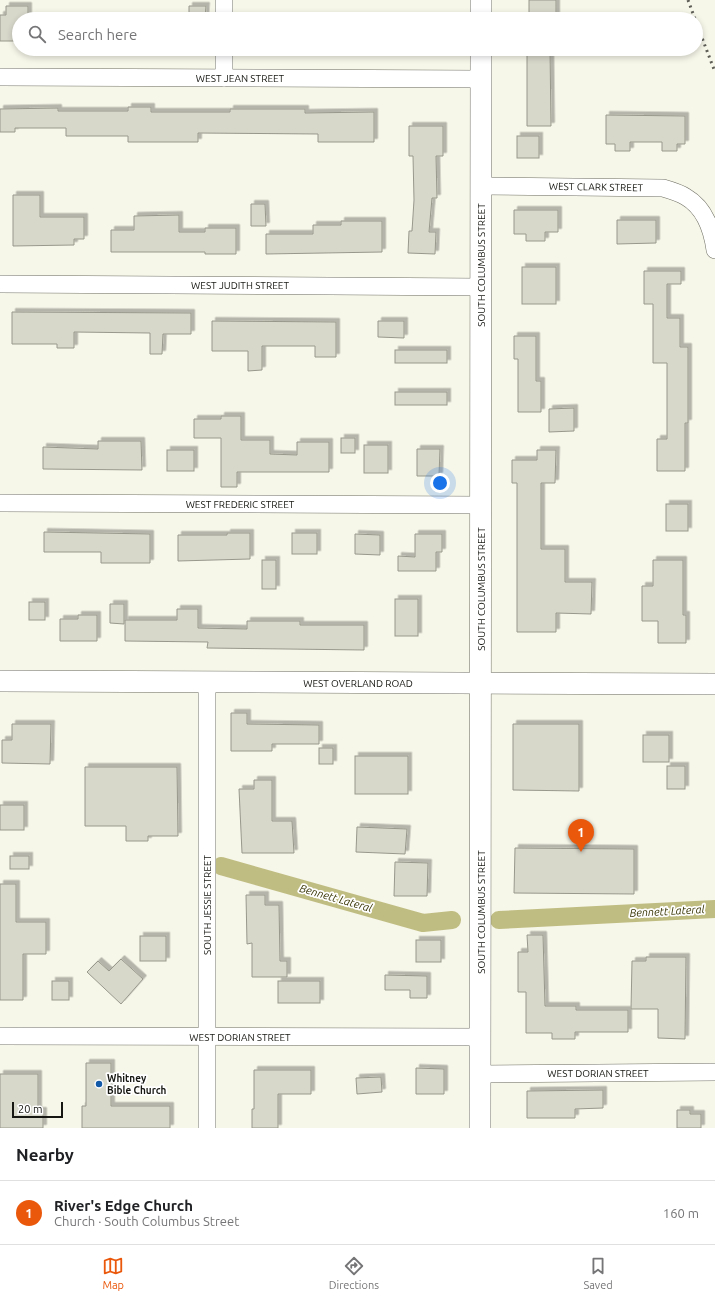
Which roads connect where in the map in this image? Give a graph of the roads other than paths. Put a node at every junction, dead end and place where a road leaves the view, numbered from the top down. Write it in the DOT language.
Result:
graph roads {
  1 [pos="224,0"];
  2 [pos="481,0"];
  3 [pos="224,12"];
  4 [pos="481,12"];
  5 [pos="224,56"];
  6 [pos="481,56"];
  7 [pos="0,77"];
  8 [pos="224,78"];
  9 [pos="481,79"];
  10 [pos="481,186"];
  11 [pos="715,250"];
  12 [pos="0,284"];
  13 [pos="481,287"];
  14 [pos="0,503"];
  15 [pos="481,505"];
  16 [pos="0,681"];
  17 [pos="207,682"];
  18 [pos="480,683"];
  19 [pos="715,684"];
  20 [pos="0,1036"];
  21 [pos="207,1037"];
  22 [pos="480,1037"];
  23 [pos="715,1072"];
  24 [pos="480,1074"];
  25 [pos="207,1128"];
  26 [pos="480,1128"];
  1 -- 3 [label="street"];
  2 -- 4 [label="street"];
  5 -- 8 [label="street"];
  6 -- 9 [label="street, SOUTH COLUMBUS STREET"];
  7 -- 8 [label="street, WEST JEAN STREET"];
  8 -- 9 [label="street, WEST JEAN STREET"];
  9 -- 10 [label="street, SOUTH COLUMBUS STREET"];
  10 -- 11 [label="street, WEST CLARK STREET"];
  10 -- 13 [label="street, SOUTH COLUMBUS STREET"];
  12 -- 13 [label="street, WEST JUDITH STREET"];
  13 -- 15 [label="street, SOUTH COLUMBUS STREET"];
  14 -- 15 [label="street, WEST FREDERIC STREET"];
  15 -- 18 [label="street, SOUTH COLUMBUS STREET"];
  16 -- 17 [label="street, WEST OVERLAND ROAD"];
  17 -- 18 [label="street, WEST OVERLAND ROAD"];
  17 -- 21 [label="street, SOUTH JESSIE STREET"];
  18 -- 19 [label="street, WEST OVERLAND ROAD"];
  18 -- 22 [label="street, SOUTH COLUMBUS STREET"];
  20 -- 21 [label="street, WEST DORIAN STREET"];
  21 -- 22 [label="street, WEST DORIAN STREET"];
  21 -- 25 [label="street, SOUTH JESSIE STREET"];
  22 -- 24 [label="street, SOUTH COLUMBUS STREET"];
  23 -- 24 [label="street, WEST DORIAN STREET"];
  24 -- 26 [label="street, SOUTH COLUMBUS STREET"];
}
